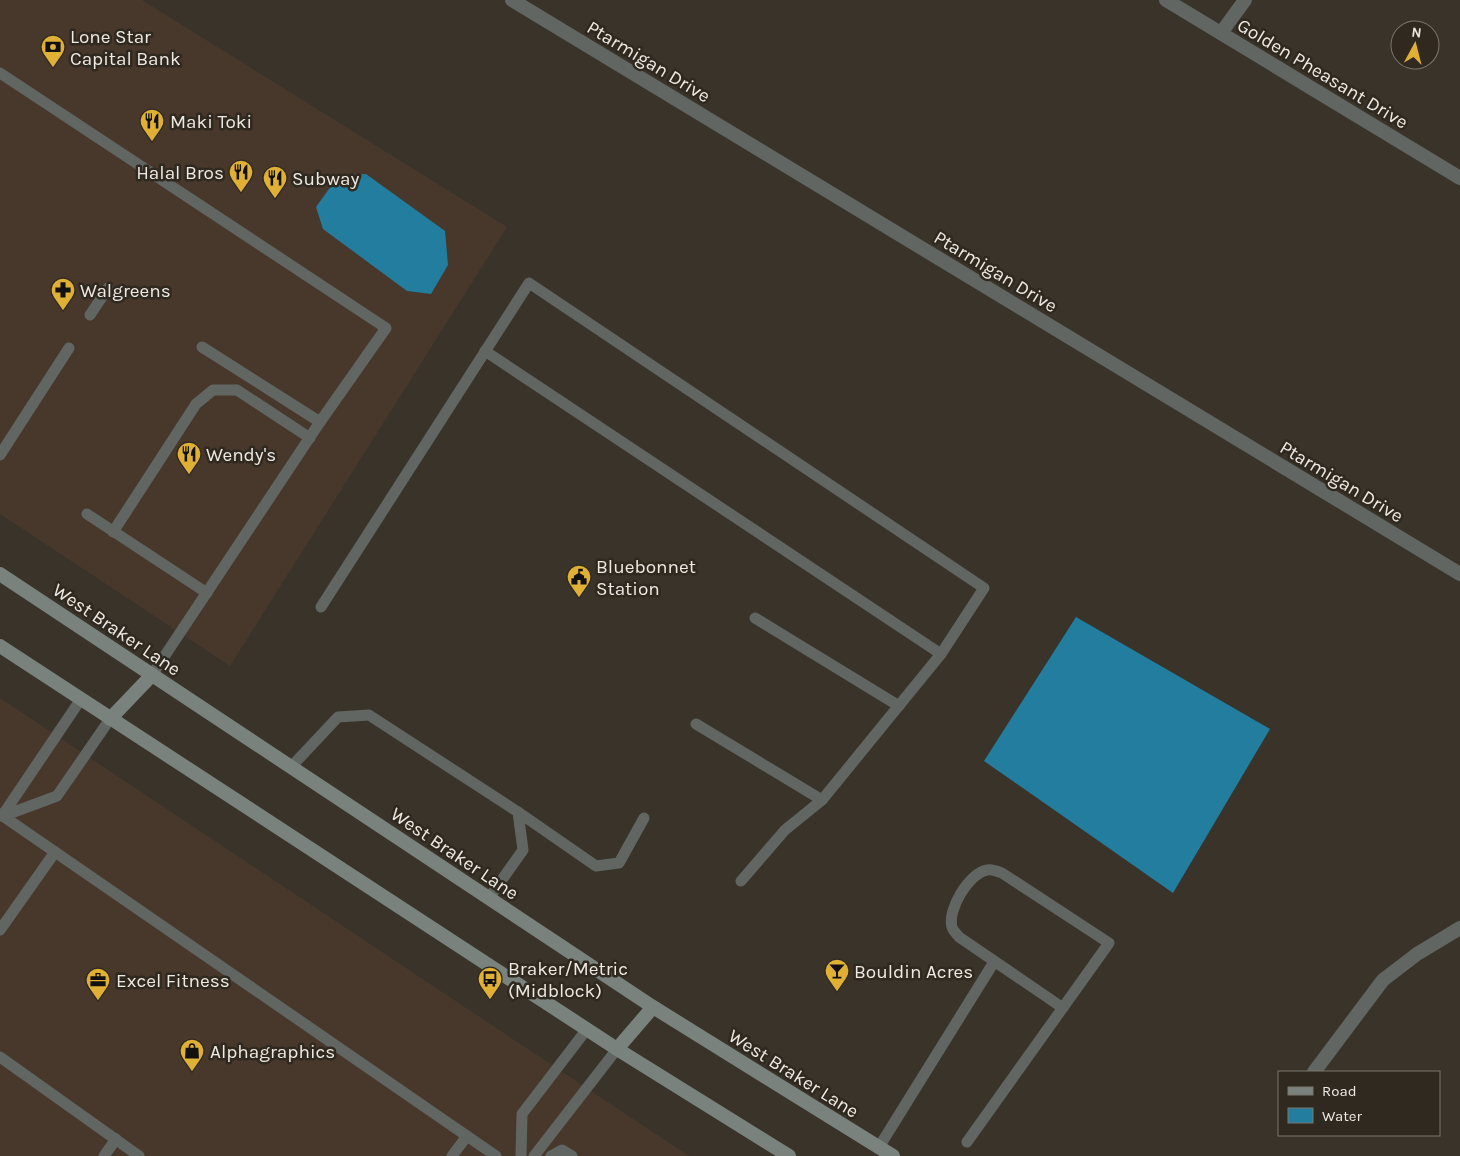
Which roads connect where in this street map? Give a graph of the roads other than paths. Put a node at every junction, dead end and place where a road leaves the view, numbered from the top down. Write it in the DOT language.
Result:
graph roads {
  1 [pos="512,0"];
  2 [pos="1166,0"];
  3 [pos="1244,0"];
  4 [pos="1221,33"];
  5 [pos="0,73"];
  6 [pos="1460,178"];
  7 [pos="108,288"];
  8 [pos="90,315"];
  9 [pos="202,347"];
  10 [pos="69,348"];
  11 [pos="485,352"];
  12 [pos="320,422"];
  13 [pos="310,438"];
  14 [pos="0,455"];
  15 [pos="87,514"];
  16 [pos="113,532"];
  17 [pos="0,574"];
  18 [pos="1460,574"];
  19 [pos="207,593"];
  20 [pos="321,607"];
  21 [pos="755,618"];
  22 [pos="0,646"];
  23 [pos="941,654"];
  24 [pos="152,675"];
  25 [pos="82,699"];
  26 [pos="899,706"];
  27 [pos="110,719"];
  28 [pos="696,724"];
  29 [pos="291,767"];
  30 [pos="822,800"];
  31 [pos="518,812"];
  32 [pos="1,817"];
  33 [pos="644,818"];
  34 [pos="55,852"];
  35 [pos="741,882"];
  36 [pos="489,898"];
  37 [pos="1460,928"];
  38 [pos="0,930"];
  39 [pos="994,962"];
  40 [pos="653,1007"];
  41 [pos="1063,1008"];
  42 [pos="586,1029"];
  43 [pos="617,1049"];
  44 [pos="0,1058"];
  45 [pos="1315,1071"];
  46 [pos="467,1136"];
  47 [pos="116,1139"];
  48 [pos="967,1142"];
  49 [pos="879,1148"];
  50 [pos="104,1156"];
  51 [pos="139,1156"];
  52 [pos="452,1156"];
  53 [pos="496,1156"];
  54 [pos="521,1156"];
  55 [pos="534,1156"];
  56 [pos="551,1156"];
  57 [pos="572,1156"];
  58 [pos="789,1156"];
  59 [pos="893,1156"];
  1 -- 18 [label="street, Ptarmigan Drive"];
  2 -- 4 [label="street, Golden Pheasant Drive"];
  3 -- 4 [label="street"];
  4 -- 6 [label="street, Golden Pheasant Drive"];
  5 -- 12 [label="lane"];
  7 -- 8 [label="lane"];
  9 -- 12 [label="lane"];
  10 -- 14 [label="lane"];
  11 -- 20 [label="lane"];
  11 -- 23 [label="lane"];
  11 -- 23 [label="lane"];
  12 -- 13 [label="lane"];
  13 -- 16 [label="lane"];
  13 -- 19 [label="lane"];
  15 -- 16 [label="lane"];
  16 -- 19 [label="lane"];
  17 -- 24 [label="main road, West Braker Lane"];
  19 -- 24 [label="lane"];
  21 -- 26 [label="lane"];
  22 -- 25 [label="main road"];
  23 -- 26 [label="lane"];
  24 -- 27 [label="main road"];
  24 -- 29 [label="main road, West Braker Lane"];
  25 -- 27 [label="main road"];
  25 -- 32 [label="lane"];
  26 -- 30 [label="lane"];
  27 -- 32 [label="lane"];
  27 -- 42 [label="main road"];
  28 -- 30 [label="lane"];
  29 -- 31 [label="lane"];
  29 -- 36 [label="main road, West Braker Lane"];
  30 -- 35 [label="lane"];
  31 -- 33 [label="lane"];
  31 -- 36 [label="lane"];
  32 -- 34 [label="lane"];
  34 -- 38 [label="lane"];
  34 -- 46 [label="lane"];
  36 -- 40 [label="main road, West Braker Lane"];
  37 -- 45 [label="street"];
  39 -- 41 [label="lane"];
  39 -- 41 [label="lane"];
  39 -- 49 [label="lane"];
  40 -- 43 [label="main road"];
  40 -- 49 [label="main road, West Braker Lane"];
  41 -- 48 [label="lane"];
  42 -- 43 [label="main road"];
  42 -- 54 [label="lane"];
  43 -- 55 [label="lane"];
  43 -- 58 [label="main road"];
  44 -- 47 [label="lane"];
  46 -- 52 [label="lane"];
  46 -- 53 [label="lane"];
  47 -- 50 [label="lane"];
  47 -- 51 [label="lane"];
  49 -- 59 [label="main road, West Braker Lane"];
  56 -- 57 [label="lane"];
}
